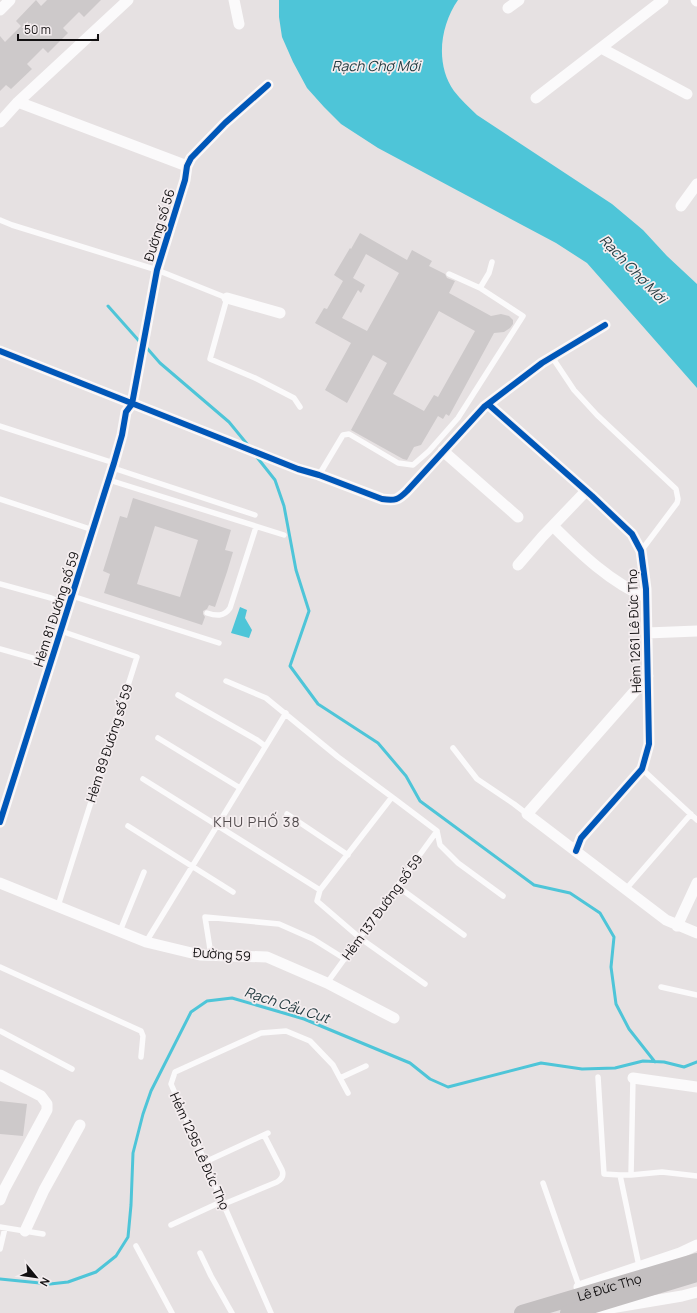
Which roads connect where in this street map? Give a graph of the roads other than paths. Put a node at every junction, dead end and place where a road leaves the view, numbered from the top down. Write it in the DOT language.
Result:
graph roads {
  1 [pos="10,0"];
  2 [pos="128,0"];
  3 [pos="234,0"];
  4 [pos="519,0"];
  5 [pos="663,0"];
  6 [pos="508,8"];
  7 [pos="0,10"];
  8 [pos="239,24"];
  9 [pos="601,48"];
  10 [pos="268,85"];
  11 [pos="687,94"];
  12 [pos="536,98"];
  13 [pos="18,102"];
  14 [pos="1,118"];
  15 [pos="187,166"];
  16 [pos="697,184"];
  17 [pos="681,206"];
  18 [pos="0,220"];
  19 [pos="492,262"];
  20 [pos="157,270"];
  21 [pos="449,274"];
  22 [pos="480,288"];
  23 [pos="226,298"];
  24 [pos="280,313"];
  25 [pos="605,324"];
  26 [pos="0,351"];
  27 [pos="551,356"];
  28 [pos="132,404"];
  29 [pos="488,404"];
  30 [pos="300,407"];
  31 [pos="0,426"];
  32 [pos="443,451"];
  33 [pos="114,466"];
  34 [pos="319,475"];
  35 [pos="109,480"];
  36 [pos="586,491"];
  37 [pos="0,499"];
  38 [pos="255,515"];
  39 [pos="518,517"];
  40 [pos="553,526"];
  41 [pos="256,527"];
  42 [pos="93,530"];
  43 [pos="284,535"];
  44 [pos="641,551"];
  45 [pos="518,565"];
  46 [pos="0,584"];
  47 [pos="646,597"];
  48 [pos="70,601"];
  49 [pos="207,613"];
  50 [pos="61,631"];
  51 [pos="697,631"];
  52 [pos="647,633"];
  53 [pos="218,643"];
  54 [pos="0,649"];
  55 [pos="50,663"];
  56 [pos="648,676"];
  57 [pos="226,681"];
  58 [pos="178,695"];
  59 [pos="286,713"];
  60 [pos="158,738"];
  61 [pos="265,746"];
  62 [pos="453,748"];
  63 [pos="642,769"];
  64 [pos="143,779"];
  65 [pos="240,788"];
  66 [pos="392,797"];
  67 [pos="287,814"];
  68 [pos="527,814"];
  69 [pos="691,814"];
  70 [pos="697,820"];
  71 [pos="0,822"];
  72 [pos="128,826"];
  73 [pos="217,826"];
  74 [pos="437,831"];
  75 [pos="576,851"];
  76 [pos="348,855"];
  77 [pos="192,867"];
  78 [pos="144,872"];
  79 [pos="0,883"];
  80 [pos="697,883"];
  81 [pos="397,886"];
  82 [pos="626,889"];
  83 [pos="320,890"];
  84 [pos="233,892"];
  85 [pos="504,896"];
  86 [pos="58,906"];
  87 [pos="677,926"];
  88 [pos="120,931"];
  89 [pos="697,933"];
  90 [pos="464,935"];
  91 [pos="360,938"];
  92 [pos="146,942"];
  93 [pos="211,955"];
  94 [pos="345,959"];
  95 [pos="0,967"];
  96 [pos="327,983"];
  97 [pos="425,984"];
  98 [pos="661,987"];
  99 [pos="697,995"];
  100 [pos="394,1018"];
  101 [pos="0,1031"];
  102 [pos="141,1057"];
  103 [pos="366,1066"];
  104 [pos="72,1069"];
  105 [pos="0,1075"];
  106 [pos="598,1077"];
  107 [pos="340,1078"];
  108 [pos="633,1078"];
  109 [pos="697,1087"];
  110 [pos="348,1093"];
  111 [pos="80,1125"];
  112 [pos="205,1162"];
  113 [pos="620,1175"];
  114 [pos="631,1175"];
  115 [pos="697,1176"];
  116 [pos="544,1183"];
  117 [pos="0,1200"];
  118 [pos="224,1203"];
  119 [pos="171,1225"];
  120 [pos="2,1227"];
  121 [pos="25,1231"];
  122 [pos="43,1234"];
  123 [pos="2,1240"];
  124 [pos="697,1245"];
  125 [pos="136,1246"];
  126 [pos="0,1249"];
  127 [pos="200,1253"];
  128 [pos="697,1261"];
  129 [pos="638,1266"];
  130 [pos="697,1274"];
  131 [pos="697,1292"];
  132 [pos="583,1296"];
  133 [pos="172,1313"];
  134 [pos="232,1313"];
  135 [pos="271,1313"];
  136 [pos="522,1313"];
  137 [pos="568,1313"];
  1 -- 7 [label="street"];
  2 -- 13 [label="street"];
  3 -- 8 [label="street"];
  4 -- 6 [label="street"];
  5 -- 9 [label="street"];
  9 -- 11 [label="street"];
  9 -- 12 [label="street"];
  10 -- 15 [label="street, Đường số 56"];
  13 -- 14 [label="street"];
  13 -- 15 [label="street"];
  15 -- 20 [label="street, Đường số 56"];
  16 -- 17 [label="street"];
  18 -- 20 [label="lane"];
  19 -- 22 [label="lane"];
  20 -- 23 [label="lane"];
  20 -- 28 [label="street, Đường số 56"];
  21 -- 22 [label="lane"];
  22 -- 34 [label="lane"];
  23 -- 24 [label="street"];
  23 -- 30 [label="lane"];
  25 -- 27 [label="street"];
  26 -- 28 [label="street"];
  27 -- 29 [label="street"];
  27 -- 44 [label="lane"];
  28 -- 33 [label="street, Hẻm 81 Đường số 59"];
  28 -- 34 [label="street"];
  29 -- 32 [label="street"];
  29 -- 36 [label="street, Hẻm 1261 Lê Đức Thọ"];
  31 -- 33 [label="lane"];
  32 -- 34 [label="street"];
  32 -- 39 [label="street"];
  33 -- 35 [label="street, Hẻm 81 Đường số 59"];
  33 -- 38 [label="lane"];
  35 -- 41 [label="lane"];
  35 -- 42 [label="street, Hẻm 81 Đường số 59"];
  36 -- 40 [label="street"];
  36 -- 44 [label="street, Hẻm 1261 Lê Đức Thọ"];
  37 -- 42 [label="lane"];
  40 -- 45 [label="street"];
  40 -- 47 [label="street"];
  41 -- 43 [label="lane"];
  41 -- 49 [label="lane"];
  42 -- 48 [label="street, Hẻm 81 Đường số 59"];
  44 -- 47 [label="street, Hẻm 1261 Lê Đức Thọ"];
  46 -- 48 [label="lane"];
  47 -- 52 [label="street, Hẻm 1261 Lê Đức Thọ"];
  48 -- 50 [label="street, Hẻm 81 Đường số 59"];
  48 -- 53 [label="lane"];
  50 -- 55 [label="street, Hẻm 81 Đường số 59"];
  50 -- 86 [label="lane, Hẻm 89 Đường số 59"];
  51 -- 52 [label="street"];
  52 -- 56 [label="street, Hẻm 1261 Lê Đức Thọ"];
  54 -- 55 [label="lane"];
  55 -- 71 [label="street, Hẻm 81 Đường số 59"];
  56 -- 63 [label="street, Hẻm 1261 Lê Đức Thọ"];
  56 -- 68 [label="street"];
  57 -- 59 [label="lane"];
  58 -- 61 [label="lane"];
  59 -- 61 [label="lane"];
  59 -- 66 [label="lane"];
  60 -- 65 [label="lane"];
  61 -- 65 [label="lane"];
  62 -- 68 [label="lane"];
  63 -- 69 [label="lane"];
  63 -- 75 [label="street, Hẻm 1261 Lê Đức Thọ"];
  64 -- 73 [label="lane"];
  65 -- 73 [label="lane"];
  66 -- 74 [label="lane"];
  66 -- 76 [label="lane"];
  67 -- 76 [label="lane"];
  68 -- 75 [label="street"];
  69 -- 70 [label="lane"];
  69 -- 82 [label="lane"];
  72 -- 77 [label="lane"];
  73 -- 77 [label="lane"];
  73 -- 83 [label="lane"];
  74 -- 81 [label="lane, Hẻm 137 Đường số 59"];
  74 -- 85 [label="lane"];
  75 -- 82 [label="street"];
  76 -- 83 [label="lane"];
  77 -- 84 [label="lane"];
  77 -- 92 [label="lane"];
  78 -- 88 [label="lane"];
  79 -- 86 [label="street, Đường 59"];
  80 -- 87 [label="street"];
  81 -- 90 [label="lane"];
  81 -- 91 [label="lane, Hẻm 137 Đường số 59"];
  82 -- 87 [label="street"];
  83 -- 91 [label="lane"];
  86 -- 88 [label="street, Đường 59"];
  87 -- 89 [label="street"];
  88 -- 92 [label="street, Đường 59"];
  91 -- 94 [label="lane, Hẻm 137 Đường số 59"];
  91 -- 97 [label="lane"];
  92 -- 93 [label="street, Đường 59"];
  93 -- 94 [label="lane"];
  93 -- 96 [label="street, Đường 59"];
  94 -- 96 [label="lane, Hẻm 137 Đường số 59"];
  95 -- 102 [label="lane"];
  96 -- 100 [label="street, Đường 59"];
  98 -- 99 [label="lane"];
  101 -- 104 [label="lane"];
  103 -- 107 [label="lane"];
  105 -- 117 [label="street"];
  106 -- 113 [label="lane"];
  107 -- 110 [label="lane, Hẻm 1295 Lê Đức Thọ"];
  107 -- 112 [label="lane, Hẻm 1295 Lê Đức Thọ"];
  108 -- 109 [label="street"];
  108 -- 114 [label="lane"];
  111 -- 121 [label="street"];
  112 -- 118 [label="lane, Hẻm 1295 Lê Đức Thọ"];
  112 -- 118 [label="lane"];
  113 -- 114 [label="lane"];
  113 -- 129 [label="lane"];
  114 -- 115 [label="lane"];
  116 -- 132 [label="lane"];
  118 -- 119 [label="lane"];
  118 -- 135 [label="lane, Hẻm 1295 Lê Đức Thọ"];
  120 -- 121 [label="lane"];
  120 -- 123 [label="lane"];
  121 -- 122 [label="lane"];
  123 -- 126 [label="lane"];
  124 -- 129 [label="street, Lê Đức Thọ"];
  125 -- 133 [label="lane"];
  127 -- 134 [label="lane"];
  128 -- 132 [label="main road, Lê Đức Thọ"];
  129 -- 132 [label="street, Lê Đức Thọ"];
  130 -- 132 [label="main road, Lê Đức Thọ"];
  131 -- 132 [label="street, Lê Đức Thọ"];
  132 -- 136 [label="main road, Lê Đức Thọ"];
  132 -- 137 [label="main road, Lê Đức Thọ"];
}
